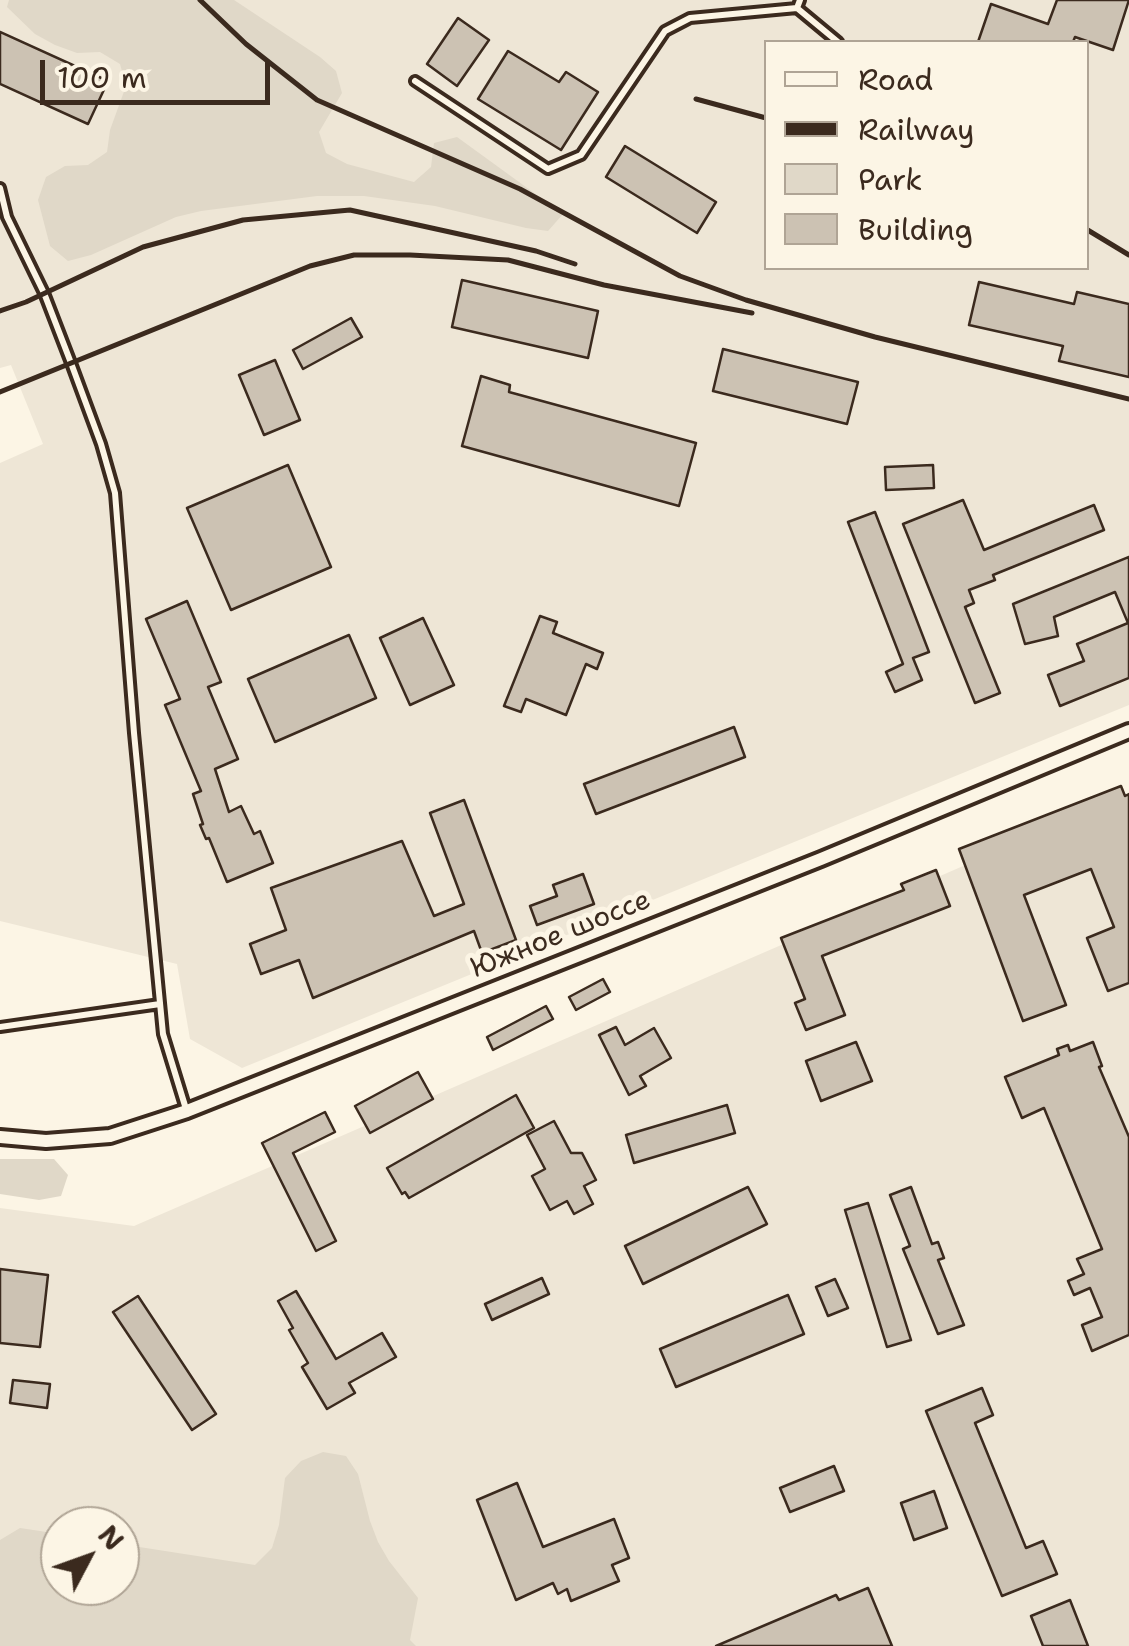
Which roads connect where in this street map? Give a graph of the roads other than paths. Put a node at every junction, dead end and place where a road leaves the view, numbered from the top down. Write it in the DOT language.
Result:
graph roads {
  1 [pos="798,4"];
  2 [pos="836,40"];
  3 [pos="416,82"];
  4 [pos="0,188"];
  5 [pos="4,218"];
  6 [pos="1129,731"];
  7 [pos="160,1004"];
  8 [pos="0,1027"];
  9 [pos="187,1112"];
  10 [pos="0,1136"];
  1 -- 2 [label="lane"];
  1 -- 3 [label="lane"];
  4 -- 5 [label="lane"];
  5 -- 7 [label="lane"];
  6 -- 9 [label="street, Южное шоссе"];
  7 -- 8 [label="lane"];
  7 -- 9 [label="lane"];
  9 -- 10 [label="street, Южное шоссе"];
}
